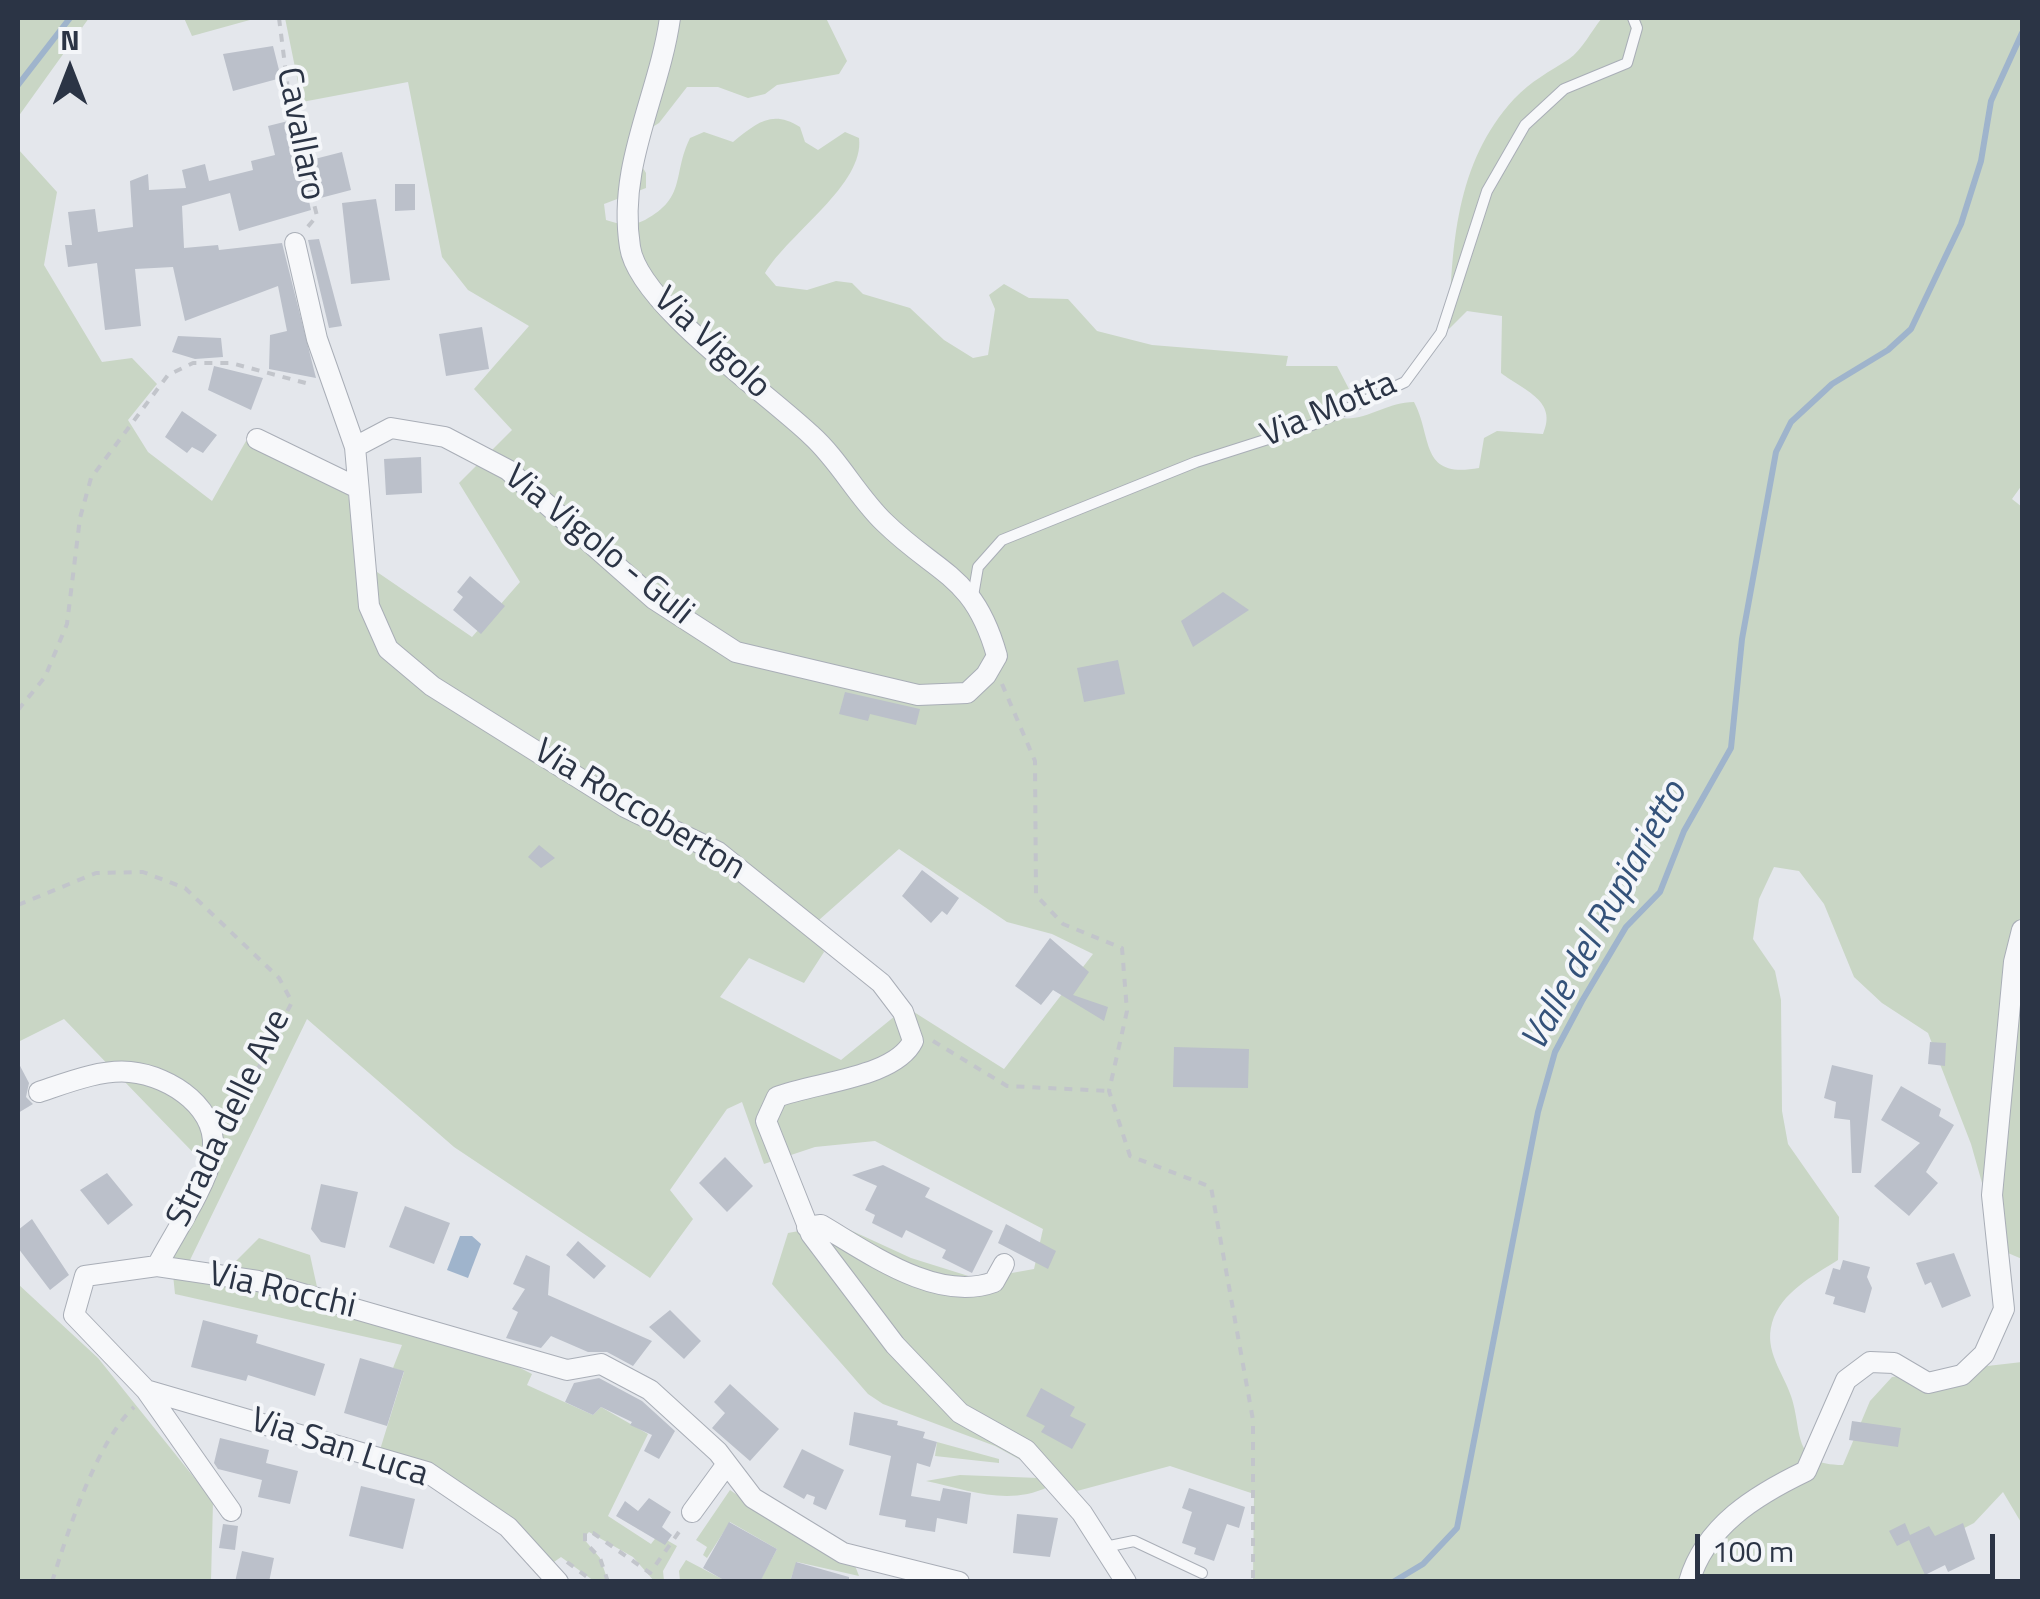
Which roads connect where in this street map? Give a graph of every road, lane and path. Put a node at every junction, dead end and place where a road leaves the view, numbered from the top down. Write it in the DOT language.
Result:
graph roads {
  1 [pos="278,18"];
  2 [pos="670,18"];
  3 [pos="1633,18"];
  4 [pos="295,243"];
  5 [pos="333,388"];
  6 [pos="257,439"];
  7 [pos="354,447"];
  8 [pos="358,488"];
  9 [pos="973,596"];
  10 [pos="993,664"];
  11 [pos="18,710"];
  12 [pos="18,905"];
  13 [pos="2022,930"];
  14 [pos="913,1041"];
  15 [pos="39,1092"];
  16 [pos="1110,1092"];
  17 [pos="229,1125"];
  18 [pos="807,1227"];
  19 [pos="1004,1264"];
  20 [pos="158,1266"];
  21 [pos="147,1392"];
  22 [pos="727,1464"];
  23 [pos="231,1511"];
  24 [pos="692,1512"];
  25 [pos="1104,1548"];
  26 [pos="561,1571"];
  27 [pos="1202,1573"];
  28 [pos="52,1582"];
  29 [pos="594,1582"];
  30 [pos="608,1582"];
  31 [pos="959,1582"];
  32 [pos="1126,1582"];
  33 [pos="1253,1582"];
  34 [pos="1688,1582"];
  1 -- 4 [label="path, Cavallaro"];
  2 -- 9 [label="street, Via Vigolo"];
  3 -- 9 [label="lane, Via Motta"];
  4 -- 5 [label="street, Via Roccoberton"];
  5 -- 7 [label="street, Via Roccoberton"];
  5 -- 11 [label="path"];
  6 -- 8 [label="street"];
  7 -- 8 [label="street, Via Roccoberton"];
  7 -- 10 [label="street, Via Vigolo - Guli"];
  8 -- 14 [label="street, Via Roccoberton"];
  9 -- 10 [label="street"];
  10 -- 16 [label="path"];
  12 -- 17 [label="path, Strada delle Ave"];
  13 -- 34 [label="street"];
  14 -- 16 [label="path"];
  14 -- 18 [label="street"];
  15 -- 20 [label="street, Strada delle Ave"];
  16 -- 33 [label="path"];
  18 -- 19 [label="street"];
  18 -- 25 [label="street"];
  20 -- 21 [label="street, Via Rocchi"];
  20 -- 22 [label="street, Via Rocchi"];
  21 -- 23 [label="street, Via Rocchi"];
  21 -- 26 [label="street, Via San Luca"];
  21 -- 28 [label="path"];
  22 -- 24 [label="street"];
  22 -- 31 [label="street, Via Rocchi"];
  24 -- 30 [label="path"];
  25 -- 27 [label="lane"];
  25 -- 32 [label="street"];
  26 -- 29 [label="path"];
}
